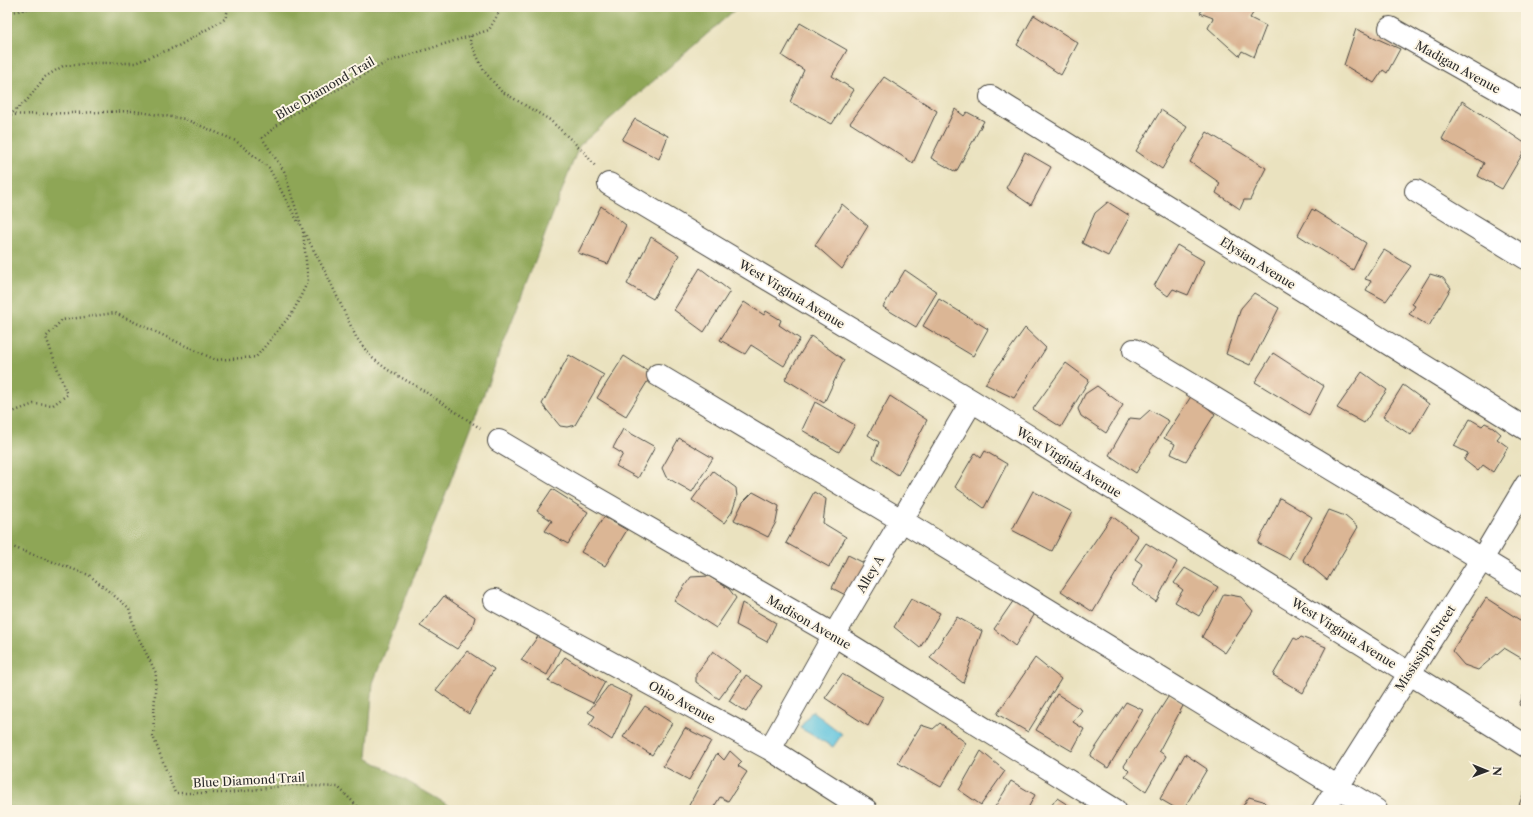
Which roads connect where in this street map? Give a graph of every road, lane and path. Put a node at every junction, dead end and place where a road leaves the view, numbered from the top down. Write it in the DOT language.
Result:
graph roads {
  1 [pos="36,7"];
  2 [pos="230,7"];
  3 [pos="502,7"];
  4 [pos="7,13"];
  5 [pos="1390,28"];
  6 [pos="471,36"];
  7 [pos="991,97"];
  8 [pos="1526,105"];
  9 [pos="7,115"];
  10 [pos="12,115"];
  11 [pos="7,118"];
  12 [pos="608,184"];
  13 [pos="1416,191"];
  14 [pos="303,230"];
  15 [pos="1526,258"];
  16 [pos="1134,350"];
  17 [pos="658,375"];
  18 [pos="972,401"];
  19 [pos="7,414"];
  20 [pos="1526,429"];
  21 [pos="499,441"];
  22 [pos="1526,485"];
  23 [pos="902,520"];
  24 [pos="7,545"];
  25 [pos="1482,559"];
  26 [pos="1526,586"];
  27 [pos="495,600"];
  28 [pos="834,635"];
  29 [pos="1409,673"];
  30 [pos="1526,746"];
  31 [pos="770,749"];
  32 [pos="1338,786"];
  33 [pos="361,810"];
  34 [pos="866,810"];
  35 [pos="1115,810"];
  36 [pos="1323,810"];
  37 [pos="1376,810"];
  1 -- 4 [label="path"];
  2 -- 10 [label="path"];
  3 -- 6 [label="path, Blue Diamond Trail"];
  5 -- 8 [label="street, Madigan Avenue"];
  6 -- 12 [label="path"];
  6 -- 14 [label="path, Blue Diamond Trail"];
  7 -- 20 [label="street, Elysian Avenue"];
  9 -- 10 [label="path"];
  10 -- 11 [label="path"];
  10 -- 14 [label="path"];
  12 -- 18 [label="street, West Virginia Avenue"];
  13 -- 15 [label="street"];
  14 -- 19 [label="path, Blue Diamond Trail"];
  14 -- 21 [label="path"];
  16 -- 25 [label="street"];
  17 -- 23 [label="street"];
  18 -- 23 [label="street, Alley A"];
  18 -- 29 [label="street, West Virginia Avenue"];
  21 -- 28 [label="street, Madison Avenue"];
  22 -- 25 [label="street, Mississippi Street"];
  23 -- 28 [label="street, Alley A"];
  23 -- 32 [label="street"];
  24 -- 33 [label="path, Blue Diamond Trail"];
  25 -- 26 [label="street"];
  25 -- 29 [label="street, Mississippi Street"];
  27 -- 31 [label="street, Ohio Avenue"];
  28 -- 31 [label="street, Alley A"];
  28 -- 35 [label="street, Madison Avenue"];
  29 -- 30 [label="street, West Virginia Avenue"];
  29 -- 32 [label="street, Mississippi Street"];
  31 -- 34 [label="street, Ohio Avenue"];
  32 -- 36 [label="street, Mississippi Street"];
  32 -- 37 [label="street"];
}
